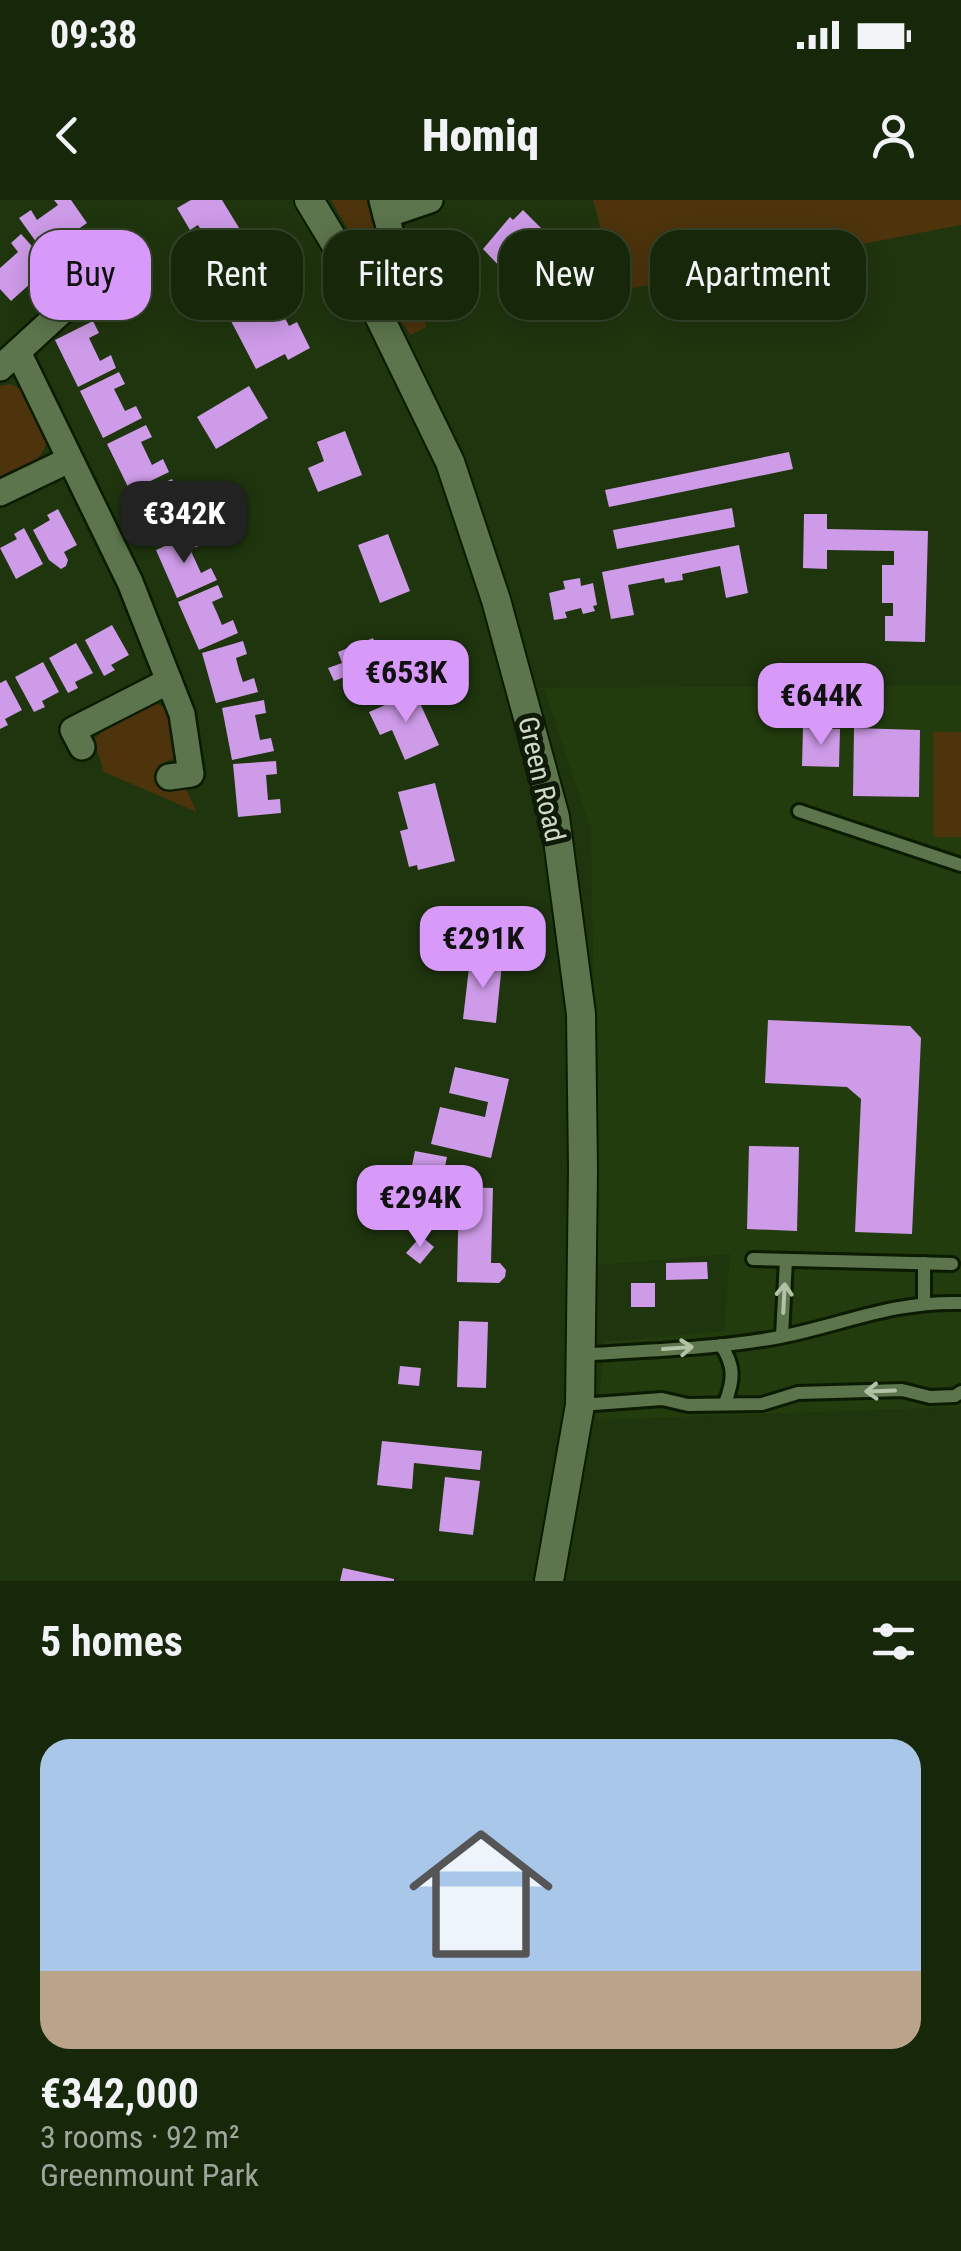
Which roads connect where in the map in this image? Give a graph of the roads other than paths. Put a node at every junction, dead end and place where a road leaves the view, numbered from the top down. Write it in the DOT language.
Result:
graph roads {
  1 [pos="309,200"];
  2 [pos="430,200"];
  3 [pos="384,207"];
  4 [pos="52,320"];
  5 [pos="9,360"];
  6 [pos="69,460"];
  7 [pos="0,493"];
  8 [pos="169,682"];
  9 [pos="82,747"];
  10 [pos="169,777"];
  11 [pos="799,812"];
  12 [pos="961,866"];
  13 [pos="753,1260"];
  14 [pos="786,1260"];
  15 [pos="924,1263"];
  16 [pos="952,1264"];
  17 [pos="924,1302"];
  18 [pos="961,1302"];
  19 [pos="782,1336"];
  20 [pos="721,1345"];
  21 [pos="581,1355"];
  22 [pos="961,1392"];
  23 [pos="725,1403"];
  24 [pos="580,1405"];
  25 [pos="549,1581"];
  1 -- 21 [label="street, Green Road"];
  2 -- 3 [label="street"];
  4 -- 5 [label="street"];
  5 -- 6 [label="street"];
  6 -- 7 [label="street"];
  6 -- 8 [label="street"];
  8 -- 9 [label="street"];
  8 -- 10 [label="street"];
  11 -- 12 [label="lane"];
  13 -- 14 [label="lane"];
  14 -- 15 [label="lane"];
  19 -- 14 [label="lane, one-way"];
  15 -- 16 [label="lane"];
  15 -- 17 [label="lane"];
  17 -- 18 [label="lane"];
  17 -- 19 [label="lane"];
  19 -- 20 [label="lane"];
  21 -- 20 [label="lane, one-way"];
  20 -- 23 [label="lane"];
  21 -- 24 [label="street, Green Road"];
  22 -- 23 [label="lane, one-way"];
  23 -- 24 [label="lane"];
  24 -- 25 [label="street, Green Road"];
}
